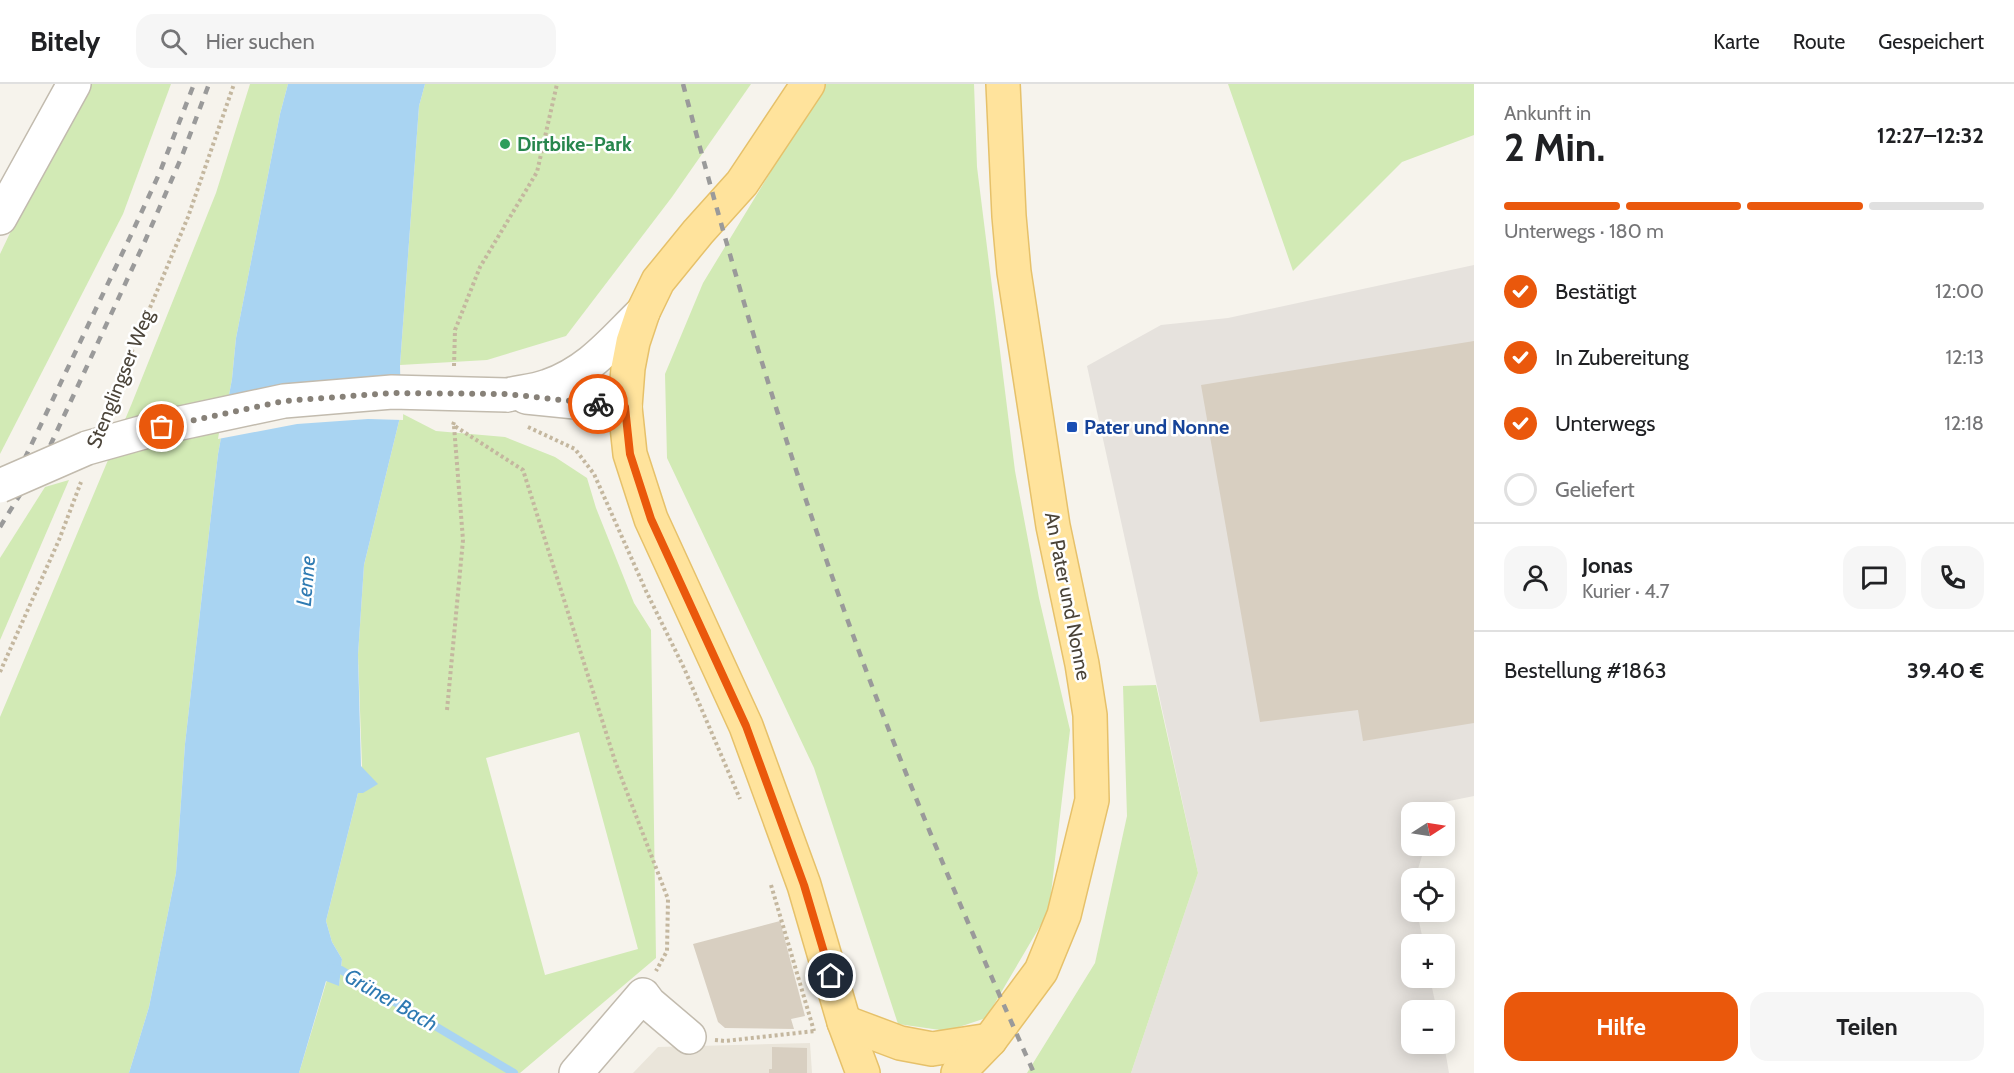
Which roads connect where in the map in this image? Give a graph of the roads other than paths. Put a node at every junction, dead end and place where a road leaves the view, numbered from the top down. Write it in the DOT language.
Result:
graph roads {
  1 [pos="74,84"];
  2 [pos="808,84"];
  3 [pos="1003,84"];
  4 [pos="0,218"];
  5 [pos="643,312"];
  6 [pos="507,394"];
  7 [pos="625,407"];
  8 [pos="0,486"];
  9 [pos="844,1022"];
  10 [pos="689,1037"];
  11 [pos="990,1040"];
  12 [pos="576,1073"];
  13 [pos="844,1073"];
  14 [pos="863,1073"];
  15 [pos="958,1073"];
  1 -- 4 [label="street"];
  2 -- 5 [label="main road"];
  3 -- 11 [label="main road, An Pater und Nonne"];
  5 -- 6 [label="street"];
  5 -- 7 [label="main road"];
  6 -- 7 [label="street"];
  6 -- 8 [label="street, bridge"];
  7 -- 9 [label="main road"];
  9 -- 11 [label="main road"];
  9 -- 13 [label="main road"];
  9 -- 14 [label="main road"];
  10 -- 12 [label="street"];
  11 -- 15 [label="main road, An Pater und Nonne"];
}
